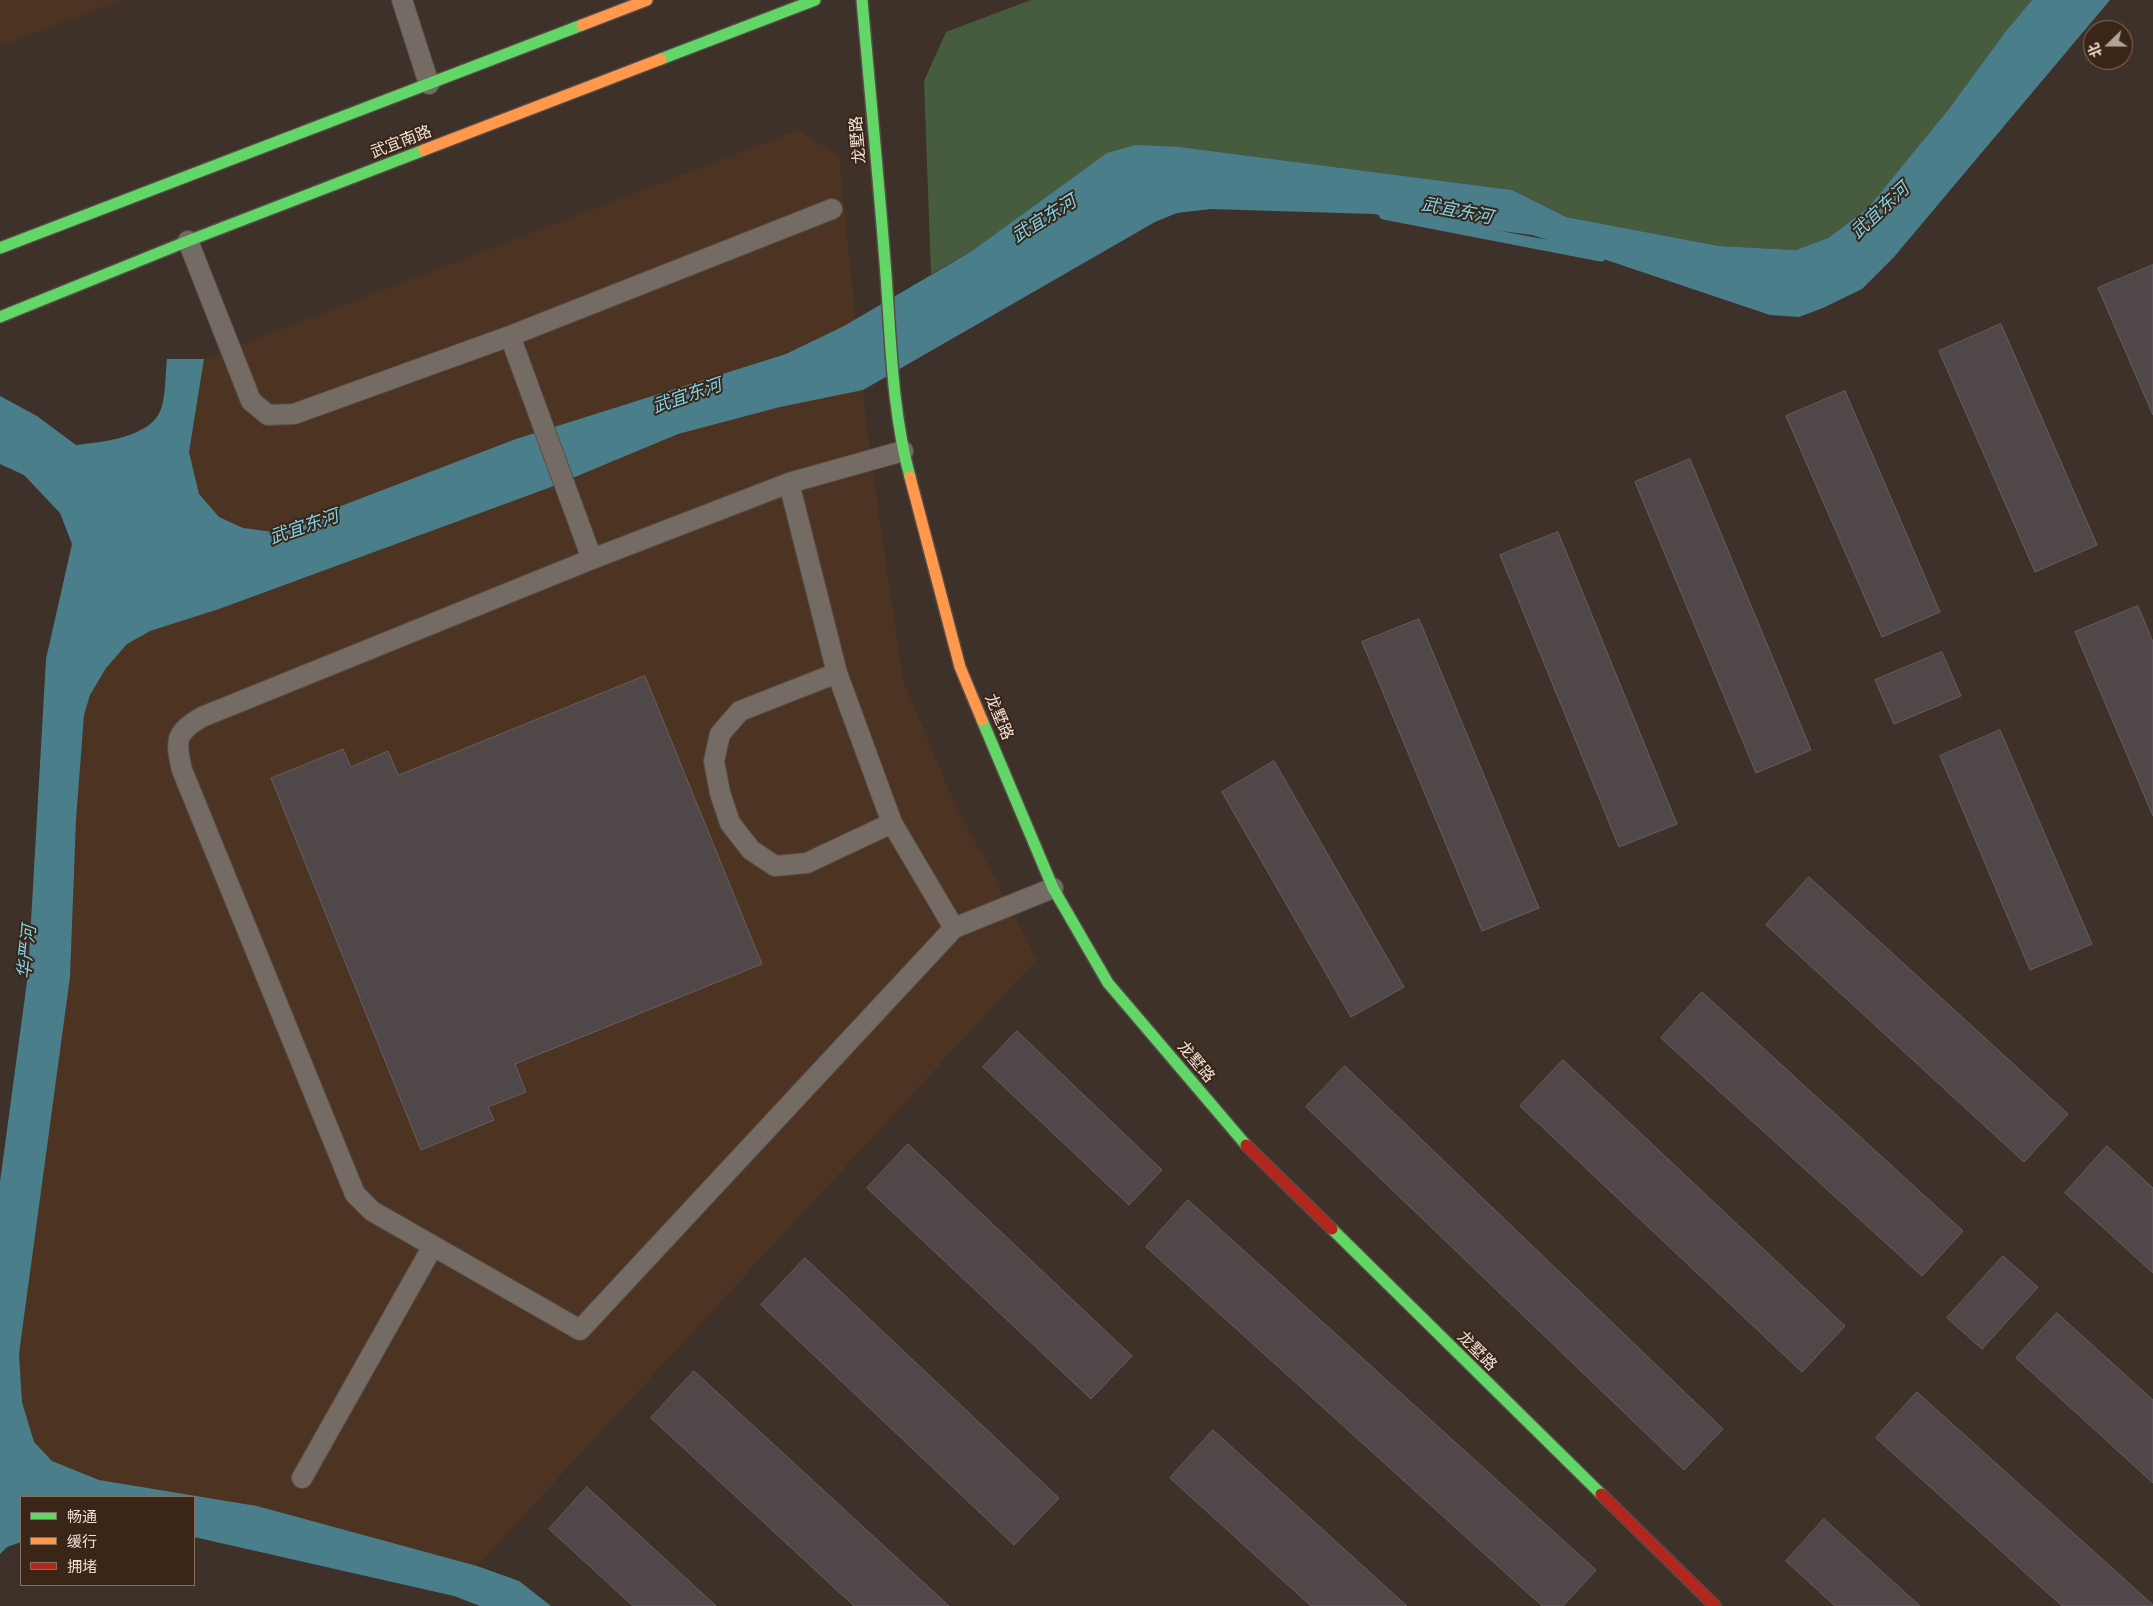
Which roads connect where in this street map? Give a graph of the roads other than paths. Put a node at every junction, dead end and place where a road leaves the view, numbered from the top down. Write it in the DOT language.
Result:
graph roads {
  1 [pos="402,0"];
  2 [pos="648,0"];
  3 [pos="814,0"];
  4 [pos="862,0"];
  5 [pos="429,84"];
  6 [pos="832,209"];
  7 [pos="188,242"];
  8 [pos="0,248"];
  9 [pos="0,317"];
  10 [pos="510,336"];
  11 [pos="903,451"];
  12 [pos="789,483"];
  13 [pos="592,559"];
  14 [pos="837,673"];
  15 [pos="892,823"];
  16 [pos="1053,888"];
  17 [pos="954,928"];
  18 [pos="433,1246"];
  19 [pos="302,1478"];
  20 [pos="1715,1606"];
  1 -- 5 [label="lane"];
  2 -- 5 [label="street"];
  3 -- 7 [label="street, 武宜南路"];
  4 -- 11 [label="street, 龙墅路"];
  5 -- 8 [label="street"];
  6 -- 10 [label="lane"];
  7 -- 9 [label="street, 武宜南路"];
  7 -- 10 [label="lane"];
  10 -- 13 [label="lane"];
  11 -- 12 [label="lane"];
  11 -- 16 [label="street, 龙墅路"];
  12 -- 13 [label="lane"];
  12 -- 14 [label="lane"];
  13 -- 18 [label="lane"];
  14 -- 15 [label="lane"];
  14 -- 15 [label="lane"];
  15 -- 17 [label="lane"];
  16 -- 17 [label="lane"];
  16 -- 20 [label="street, 龙墅路"];
  17 -- 18 [label="lane"];
  18 -- 19 [label="lane"];
}
